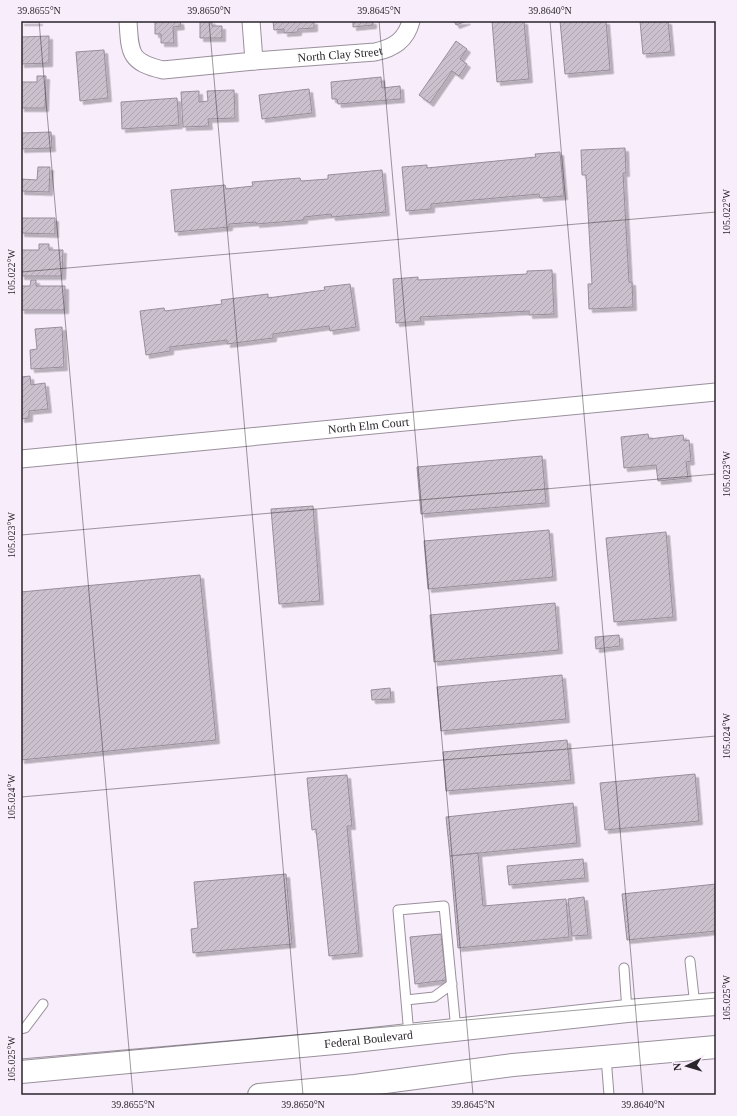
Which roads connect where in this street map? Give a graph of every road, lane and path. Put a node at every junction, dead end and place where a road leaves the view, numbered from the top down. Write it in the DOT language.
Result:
graph roads {
  1 [pos="128,21"];
  2 [pos="251,21"];
  3 [pos="411,21"];
  4 [pos="254,61"];
  5 [pos="716,392"];
  6 [pos="21,459"];
  7 [pos="690,961"];
  8 [pos="624,968"];
  9 [pos="452,984"];
  10 [pos="406,1000"];
  11 [pos="43,1004"];
  12 [pos="716,1004"];
  13 [pos="694,1006"];
  14 [pos="627,1011"];
  15 [pos="21,1028"];
  16 [pos="456,1030"];
  17 [pos="409,1035"];
  18 [pos="716,1047"];
  19 [pos="606,1058"];
  20 [pos="21,1072"];
  21 [pos="356,1091"];
  22 [pos="259,1095"];
  23 [pos="609,1095"];
  1 -- 4 [label="street, North Clay Street"];
  2 -- 4 [label="street"];
  3 -- 4 [label="street, North Clay Street"];
  5 -- 6 [label="street, North Elm Court"];
  7 -- 13 [label="lane"];
  8 -- 14 [label="lane"];
  9 -- 10 [label="lane"];
  9 -- 10 [label="lane"];
  9 -- 16 [label="lane"];
  10 -- 17 [label="lane"];
  11 -- 15 [label="lane"];
  12 -- 13 [label="main road, Federal Boulevard"];
  13 -- 14 [label="main road, Federal Boulevard"];
  14 -- 16 [label="main road, Federal Boulevard"];
  16 -- 17 [label="main road, Federal Boulevard"];
  17 -- 20 [label="main road, Federal Boulevard"];
  18 -- 19 [label="main road"];
  19 -- 21 [label="main road"];
  19 -- 23 [label="lane"];
  21 -- 22 [label="main road"];
}
